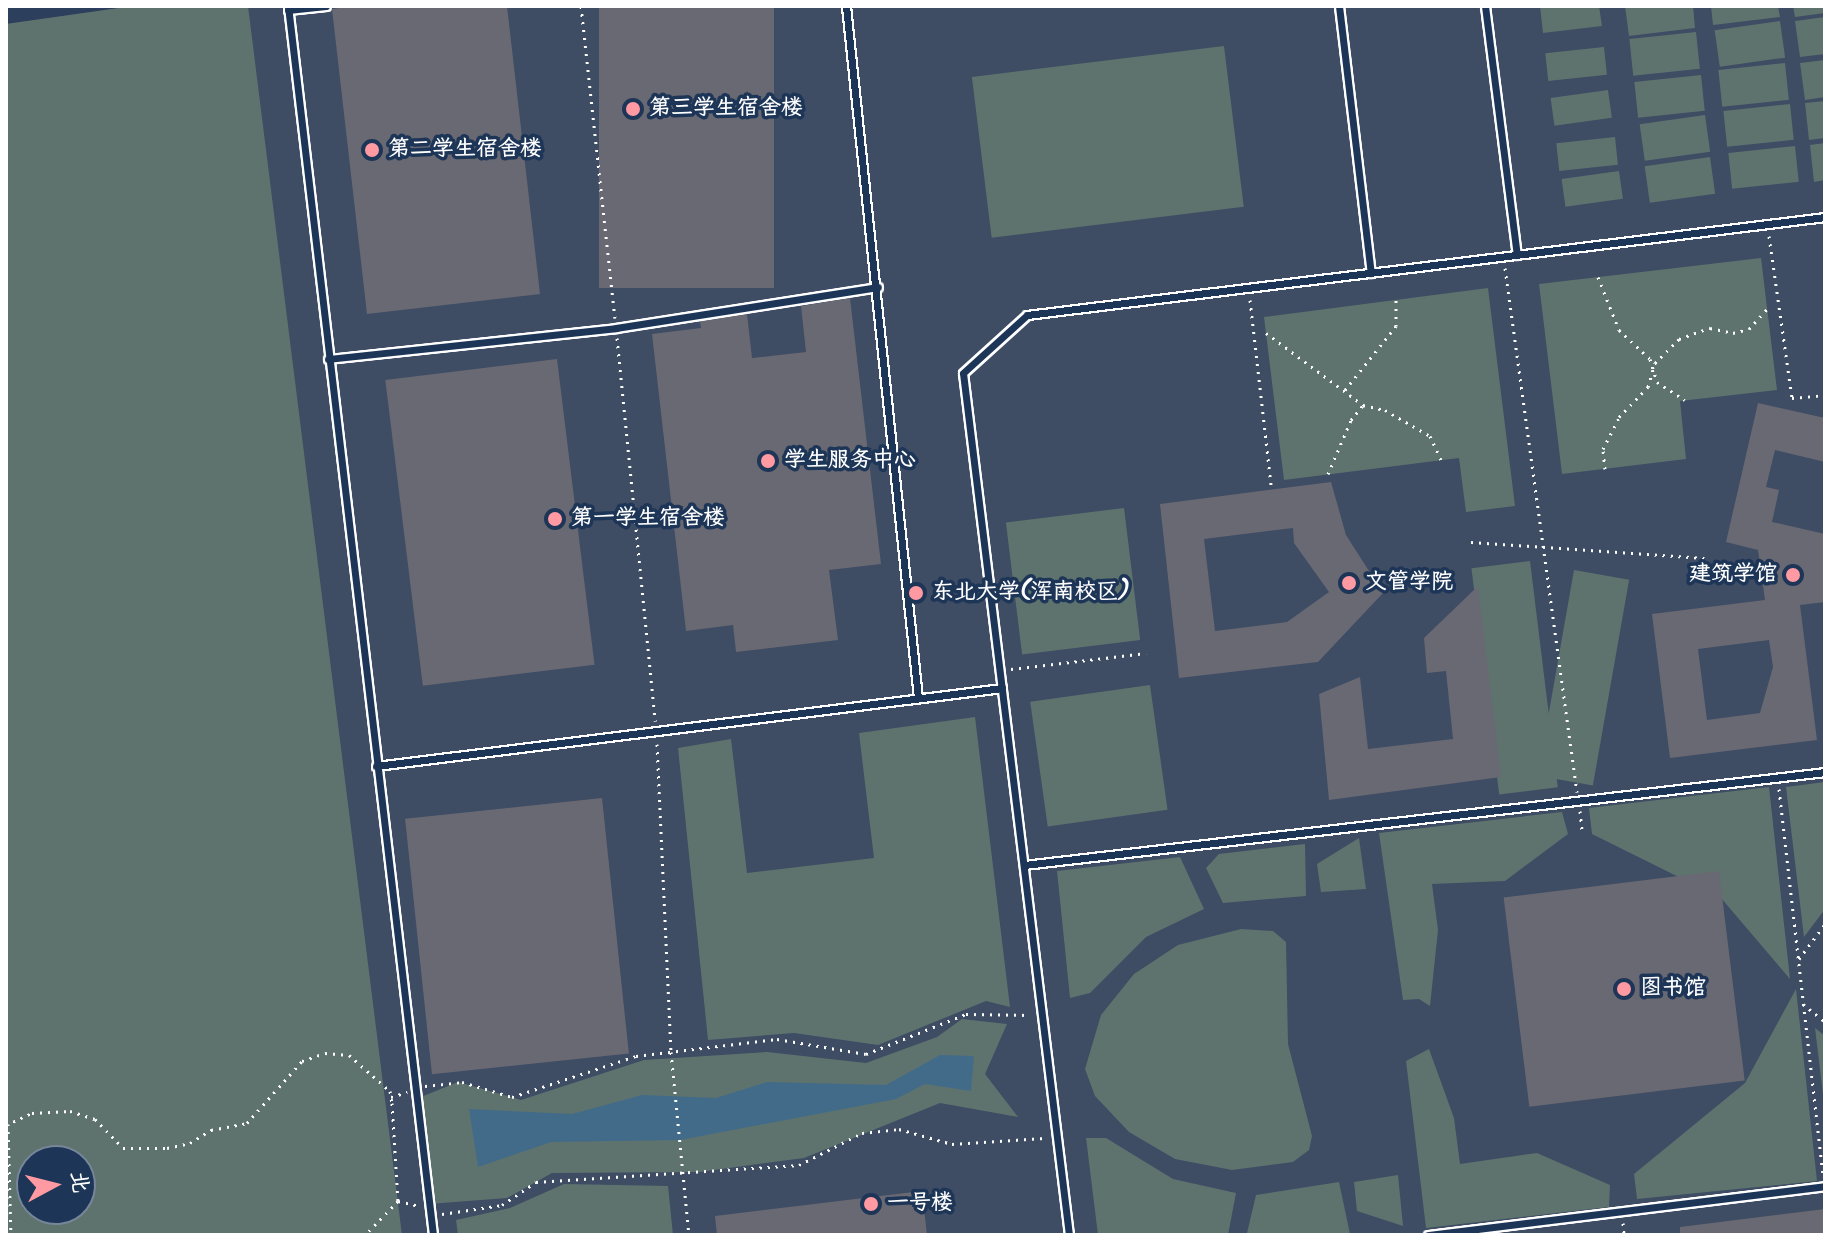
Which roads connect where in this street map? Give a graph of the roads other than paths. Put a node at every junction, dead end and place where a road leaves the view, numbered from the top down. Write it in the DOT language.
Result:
graph roads {
  1 [pos="326,6"];
  2 [pos="846,6"];
  3 [pos="1339,6"];
  4 [pos="1485,6"];
  5 [pos="288,8"];
  6 [pos="1825,217"];
  7 [pos="1517,255"];
  8 [pos="1371,273"];
  9 [pos="878,287"];
  10 [pos="328,359"];
  11 [pos="1002,688"];
  12 [pos="918,698"];
  13 [pos="376,766"];
  14 [pos="1825,772"];
  15 [pos="1024,865"];
  16 [pos="1825,1186"];
  17 [pos="433,1235"];
  18 [pos="1069,1235"];
  19 [pos="1428,1235"];
  1 -- 5 [label="lane"];
  2 -- 9 [label="lane"];
  3 -- 8 [label="lane"];
  4 -- 7 [label="lane"];
  5 -- 10 [label="lane"];
  6 -- 7 [label="lane"];
  7 -- 8 [label="lane"];
  8 -- 11 [label="lane"];
  9 -- 10 [label="lane"];
  9 -- 12 [label="lane"];
  10 -- 13 [label="lane"];
  11 -- 12 [label="lane"];
  11 -- 15 [label="lane"];
  12 -- 13 [label="lane"];
  13 -- 17 [label="lane"];
  14 -- 15 [label="lane"];
  15 -- 18 [label="lane"];
  16 -- 19 [label="lane"];
}
